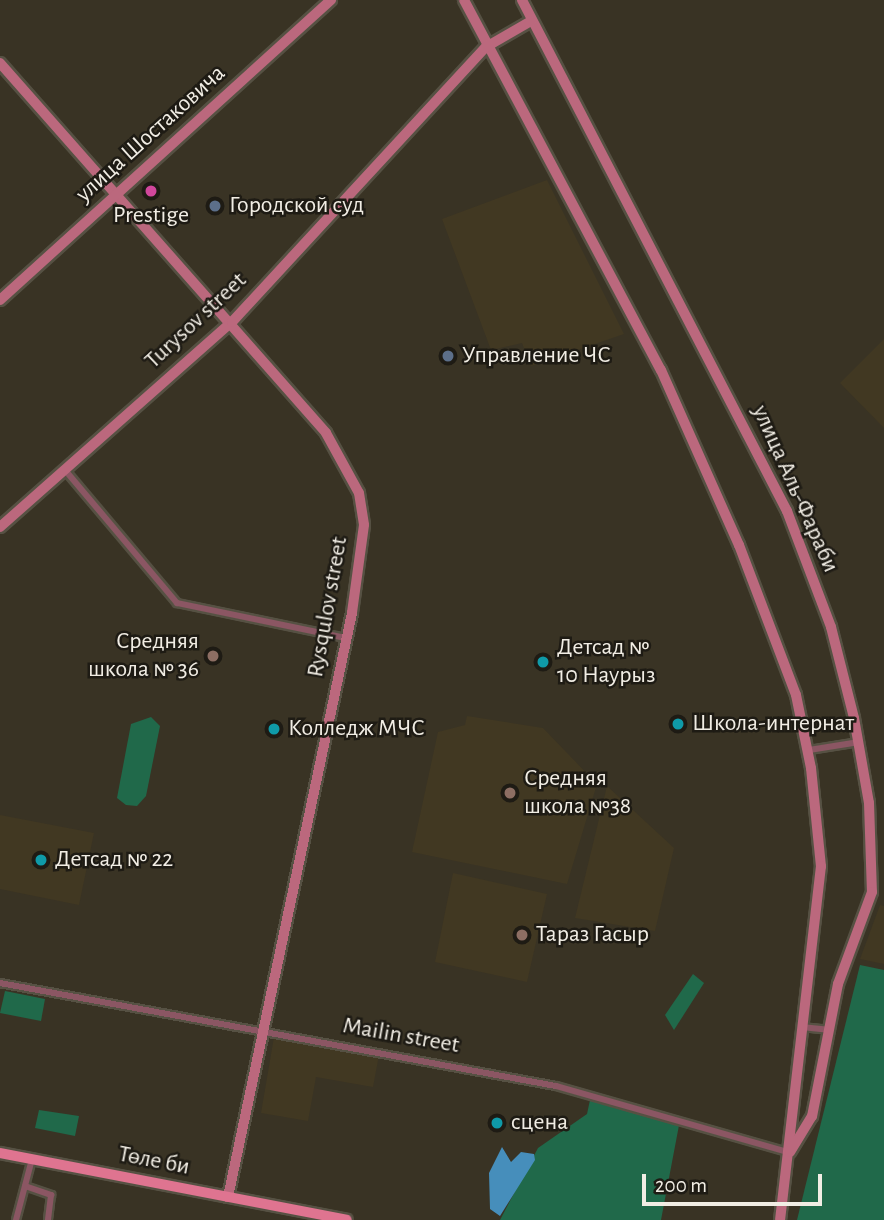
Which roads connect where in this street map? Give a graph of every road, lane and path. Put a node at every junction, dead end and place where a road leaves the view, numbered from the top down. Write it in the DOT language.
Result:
graph roads {
  1 [pos="331,0"];
  2 [pos="464,0"];
  3 [pos="522,0"];
  4 [pos="531,21"];
  5 [pos="486,47"];
  6 [pos="0,63"];
  7 [pos="119,192"];
  8 [pos="0,300"];
  9 [pos="232,321"];
  10 [pos="65,470"];
  11 [pos="0,527"];
  12 [pos="346,638"];
  13 [pos="859,742"];
  14 [pos="809,750"];
  15 [pos="0,983"];
  16 [pos="802,1027"];
  17 [pos="830,1030"];
  18 [pos="259,1031"];
  19 [pos="790,1116"];
  20 [pos="810,1121"];
  21 [pos="790,1152"];
  22 [pos="0,1153"];
  23 [pos="32,1159"];
  24 [pos="25,1186"];
  25 [pos="228,1197"];
  26 [pos="300,1215"];
  27 [pos="780,1217"];
  28 [pos="16,1220"];
  29 [pos="48,1220"];
  30 [pos="347,1220"];
  1 -- 7 [label="main road, улица Шостаковича"];
  2 -- 5 [label="main road, улица Аль-Фараби"];
  3 -- 4 [label="main road, улица Аль-Фараби"];
  4 -- 5 [label="main road, Turysov street"];
  4 -- 13 [label="main road, улица Аль-Фараби"];
  5 -- 9 [label="main road, Turysov street"];
  5 -- 14 [label="main road, улица Аль-Фараби"];
  6 -- 7 [label="main road, Rysqulov street"];
  7 -- 8 [label="main road, улица Шостаковича"];
  7 -- 9 [label="main road, Rysqulov street"];
  9 -- 10 [label="main road, Turysov street"];
  9 -- 12 [label="main road, Rysqulov street"];
  10 -- 11 [label="main road, Turysov street"];
  10 -- 12 [label="street"];
  12 -- 18 [label="main road, Rysqulov street"];
  13 -- 14 [label="street"];
  13 -- 17 [label="main road, улица Аль-Фараби"];
  14 -- 16 [label="main road, улица Аль-Фараби"];
  15 -- 18 [label="street, Mailin street"];
  16 -- 17 [label="street"];
  16 -- 19 [label="main road, улица Аль-Фараби"];
  17 -- 20 [label="main road, улица Аль-Фараби"];
  18 -- 21 [label="street, Mailin street"];
  18 -- 25 [label="main road, Rysqulov street"];
  19 -- 20 [label="main road"];
  19 -- 21 [label="main road, улица Аль-Фараби"];
  20 -- 21 [label="main road, улица Аль-Фараби"];
  21 -- 27 [label="main road, улица Аль-Фараби"];
  22 -- 23 [label="main road, Төле би"];
  23 -- 24 [label="street"];
  23 -- 25 [label="main road, Төле би"];
  24 -- 28 [label="street"];
  24 -- 29 [label="street"];
  25 -- 26 [label="main road, Төле би"];
  26 -- 30 [label="main road, Төле би"];
}
